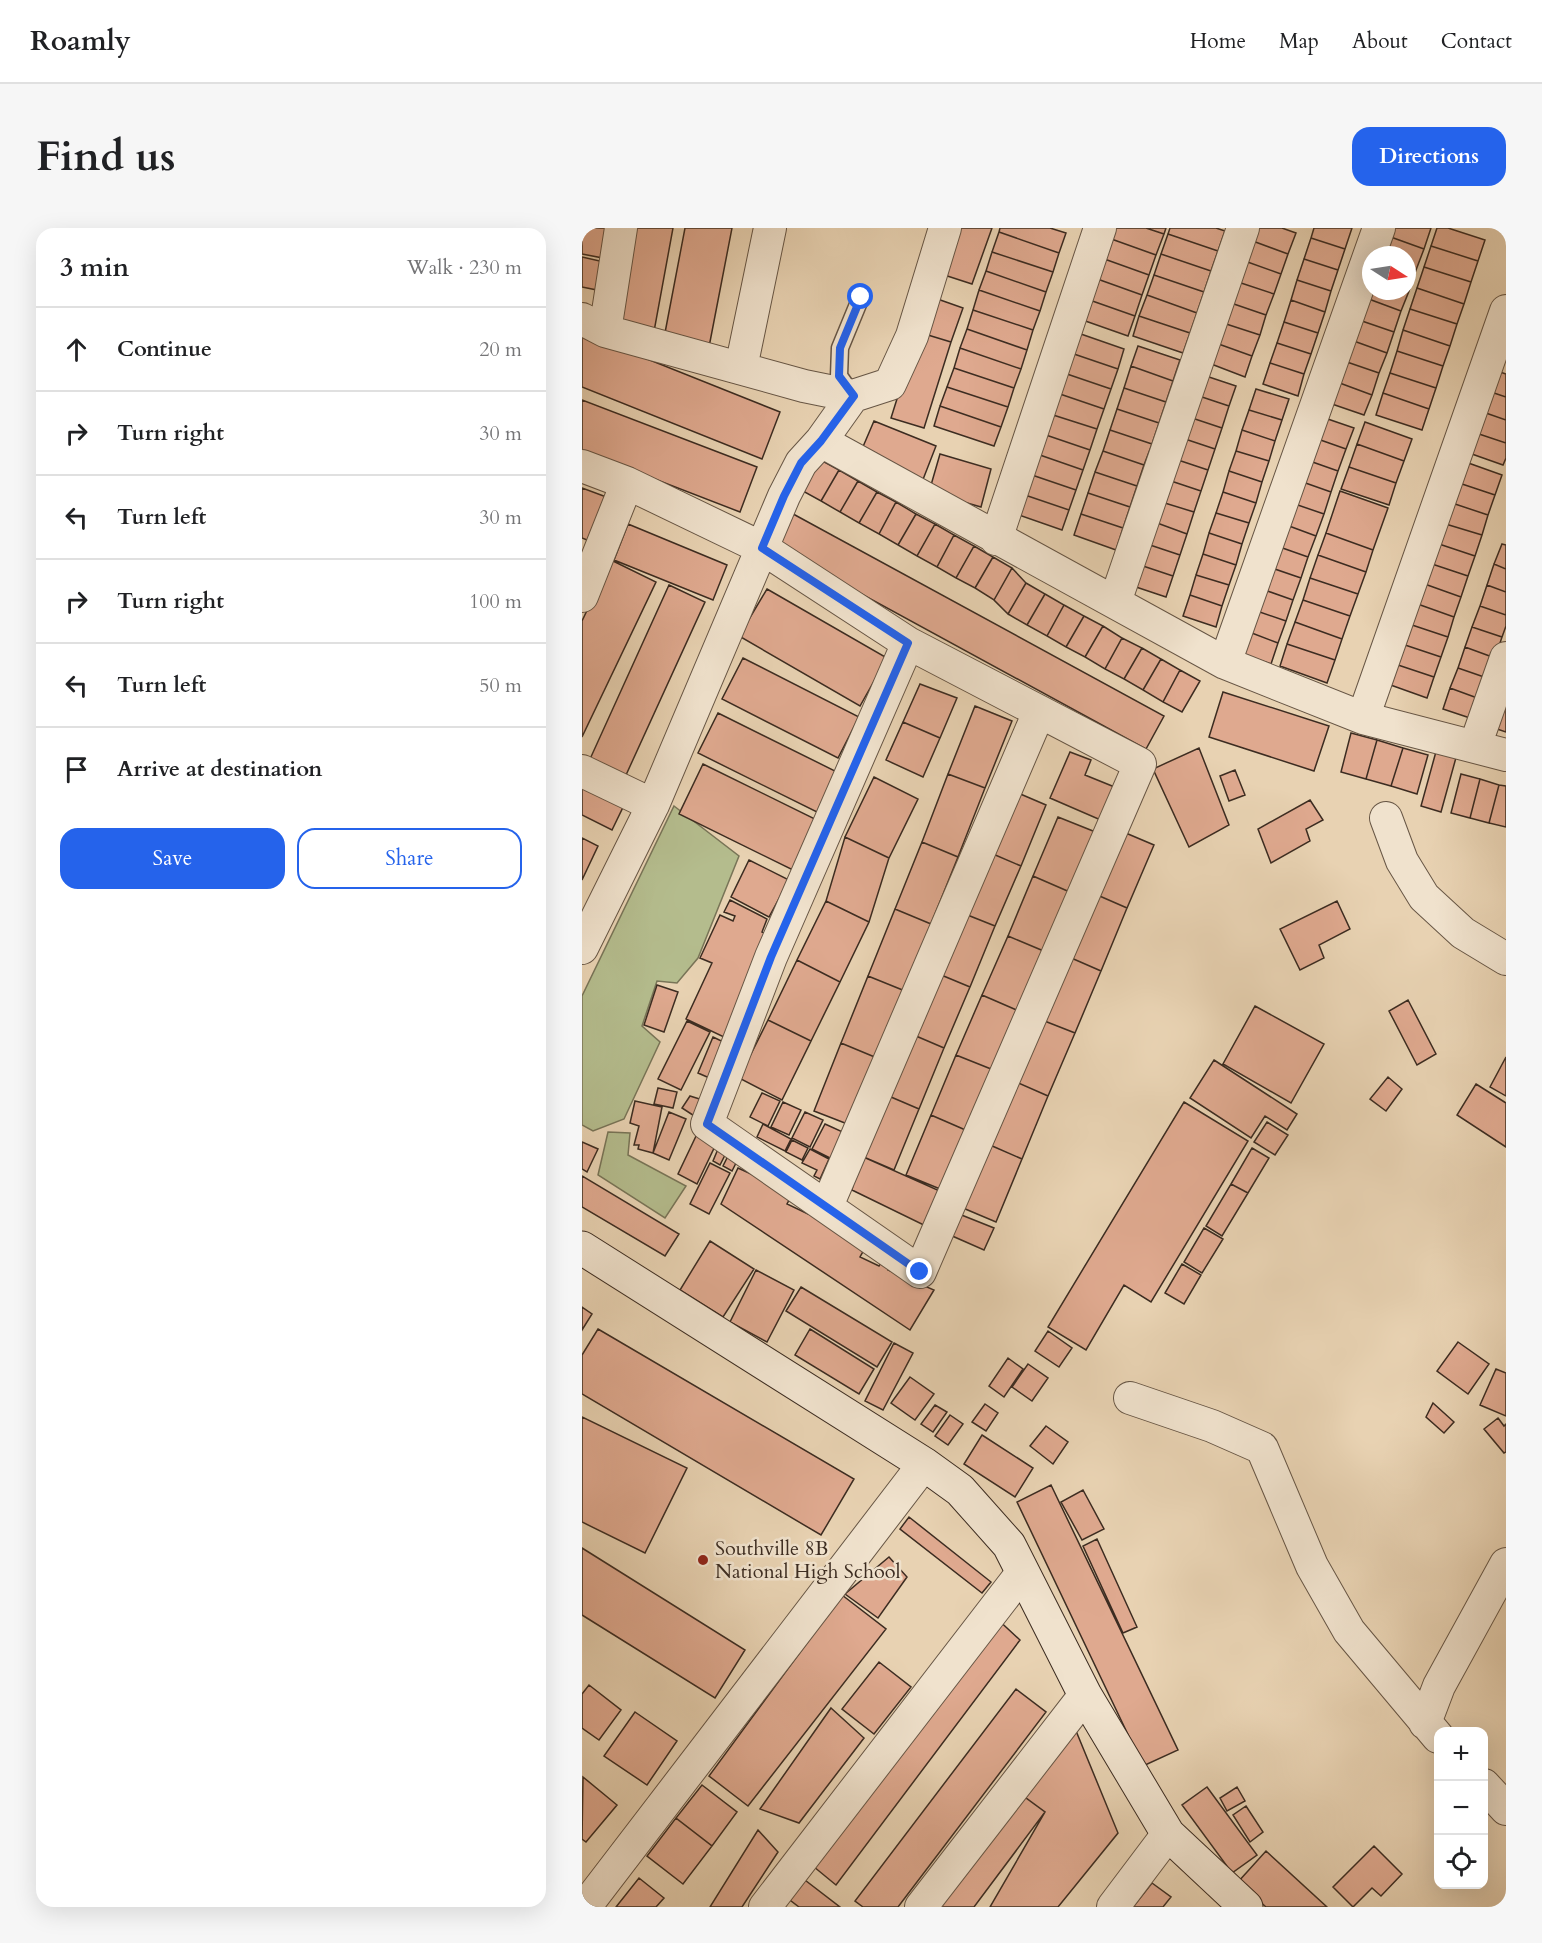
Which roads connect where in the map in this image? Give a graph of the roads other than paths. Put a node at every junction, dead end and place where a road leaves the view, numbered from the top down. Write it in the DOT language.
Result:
graph roads {
  1 [pos="621,228"];
  2 [pos="770,228"];
  3 [pos="945,228"];
  4 [pos="1100,228"];
  5 [pos="1244,228"];
  6 [pos="1379,228"];
  7 [pos="861,297"];
  8 [pos="1506,311"];
  9 [pos="593,325"];
  10 [pos="741,368"];
  11 [pos="854,396"];
  12 [pos="821,441"];
  13 [pos="582,465"];
  14 [pos="627,483"];
  15 [pos="996,538"];
  16 [pos="762,548"];
  17 [pos="582,596"];
  18 [pos="1115,602"];
  19 [pos="908,643"];
  20 [pos="1506,658"];
  21 [pos="1225,663"];
  22 [pos="1039,712"];
  23 [pos="1363,718"];
  24 [pos="1475,746"];
  25 [pos="1506,755"];
  26 [pos="582,771"];
  27 [pos="653,805"];
  28 [pos="1386,818"];
  29 [pos="582,948"];
  30 [pos="1506,959"];
  31 [pos="827,1206"];
  32 [pos="582,1248"];
  33 [pos="1130,1398"];
  34 [pos="924,1464"];
  35 [pos="1506,1564"];
  36 [pos="1022,1573"];
  37 [pos="1085,1695"];
  38 [pos="1432,1730"];
  39 [pos="1488,1789"];
  40 [pos="1506,1809"];
  41 [pos="1168,1834"];
  42 [pos="585,1907"];
  43 [pos="765,1907"];
  44 [pos="921,1907"];
  45 [pos="1113,1907"];
  46 [pos="1246,1907"];
  1 -- 9 [label="street"];
  2 -- 10 [label="street"];
  3 -- 11 [label="street"];
  4 -- 15 [label="street"];
  5 -- 18 [label="street"];
  6 -- 21 [label="street"];
  7 -- 11 [label="lane"];
  8 -- 23 [label="street"];
  9 -- 10 [label="street"];
  10 -- 11 [label="street"];
  11 -- 12 [label="street"];
  12 -- 15 [label="street"];
  12 -- 16 [label="street"];
  13 -- 14 [label="street"];
  14 -- 16 [label="street"];
  14 -- 17 [label="street"];
  15 -- 18 [label="street"];
  16 -- 19 [label="street"];
  16 -- 27 [label="street"];
  18 -- 21 [label="street"];
  19 -- 22 [label="street"];
  19 -- 31 [label="street"];
  20 -- 24 [label="street"];
  21 -- 23 [label="street"];
  22 -- 31 [label="street"];
  22 -- 31 [label="street"];
  23 -- 24 [label="street"];
  24 -- 25 [label="street"];
  26 -- 27 [label="street"];
  27 -- 29 [label="street"];
  28 -- 30 [label="street"];
  32 -- 34 [label="street"];
  33 -- 38 [label="street"];
  34 -- 36 [label="street"];
  34 -- 42 [label="street"];
  35 -- 38 [label="street"];
  36 -- 37 [label="street"];
  36 -- 43 [label="street"];
  37 -- 41 [label="street"];
  37 -- 44 [label="street"];
  39 -- 40 [label="street"];
  41 -- 45 [label="street"];
  41 -- 46 [label="street"];
}
